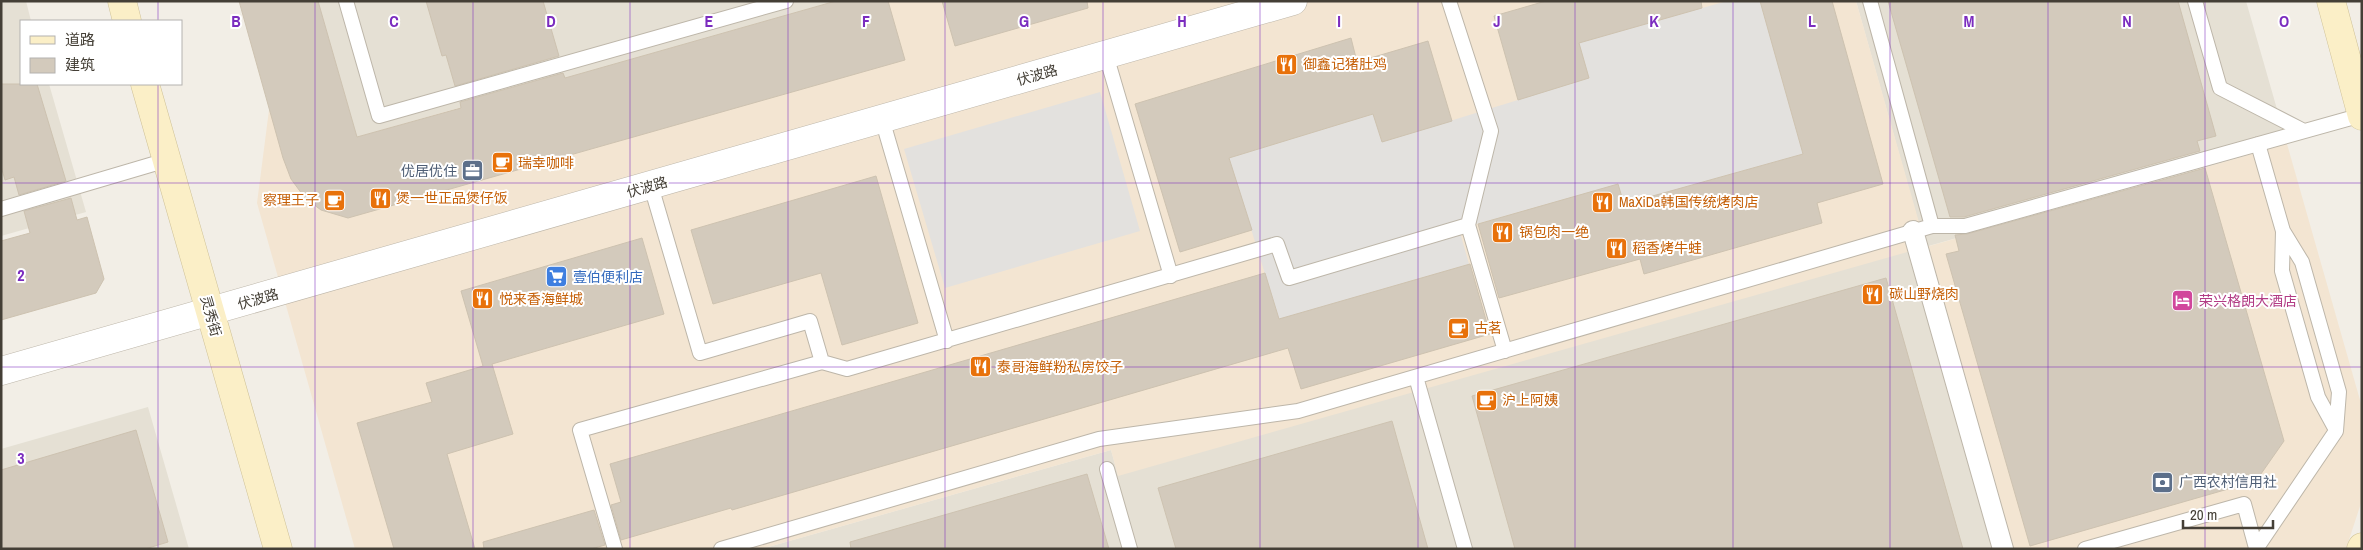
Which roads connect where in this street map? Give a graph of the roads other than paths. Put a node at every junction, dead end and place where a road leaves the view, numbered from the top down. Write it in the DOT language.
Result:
graph roads {
  1 [pos="122,1"];
  2 [pos="346,1"];
  3 [pos="786,1"];
  4 [pos="1293,1"];
  5 [pos="1449,1"];
  6 [pos="1870,1"];
  7 [pos="2195,1"];
  8 [pos="2331,1"];
  9 [pos="127,20"];
  10 [pos="1106,55"];
  11 [pos="145,85"];
  12 [pos="2362,116"];
  13 [pos="882,119"];
  14 [pos="2304,131"];
  15 [pos="2258,144"];
  16 [pos="167,160"];
  17 [pos="651,186"];
  18 [pos="1,209"];
  19 [pos="1468,225"];
  20 [pos="1932,226"];
  21 [pos="1913,231"];
  22 [pos="2283,231"];
  23 [pos="1171,276"];
  24 [pos="210,312"];
  25 [pos="947,341"];
  26 [pos="1505,351"];
  27 [pos="822,362"];
  28 [pos="1,371"];
  29 [pos="1416,376"];
  30 [pos="2336,431"];
  31 [pos="1107,469"];
  32 [pos="2256,548"];
  33 [pos="278,549"];
  34 [pos="615,549"];
  35 [pos="721,549"];
  36 [pos="1130,549"];
  37 [pos="1465,549"];
  38 [pos="2003,549"];
  39 [pos="2085,549"];
  1 -- 9 [label="main road"];
  2 -- 3 [label="lane"];
  4 -- 10 [label="street, 伏波路"];
  5 -- 19 [label="lane"];
  6 -- 20 [label="lane"];
  7 -- 14 [label="lane"];
  8 -- 12 [label="main road"];
  10 -- 13 [label="street, 伏波路"];
  10 -- 23 [label="lane"];
  11 -- 16 [label="main road, 灵秀街"];
  12 -- 14 [label="lane"];
  13 -- 17 [label="street, 伏波路"];
  13 -- 25 [label="lane"];
  14 -- 15 [label="lane"];
  15 -- 20 [label="lane"];
  15 -- 22 [label="lane"];
  16 -- 18 [label="lane"];
  16 -- 24 [label="main road, 灵秀街"];
  17 -- 24 [label="street, 伏波路"];
  17 -- 27 [label="lane"];
  19 -- 23 [label="lane"];
  19 -- 26 [label="lane"];
  20 -- 21 [label="lane"];
  21 -- 26 [label="lane"];
  21 -- 38 [label="street"];
  22 -- 30 [label="lane"];
  22 -- 30 [label="lane"];
  23 -- 25 [label="lane"];
  24 -- 28 [label="street, 伏波路"];
  24 -- 33 [label="main road, 灵秀街"];
  25 -- 27 [label="lane"];
  26 -- 29 [label="lane"];
  27 -- 34 [label="lane"];
  29 -- 35 [label="lane"];
  29 -- 37 [label="lane"];
  30 -- 32 [label="lane"];
  31 -- 36 [label="lane"];
  32 -- 39 [label="lane"];
}
